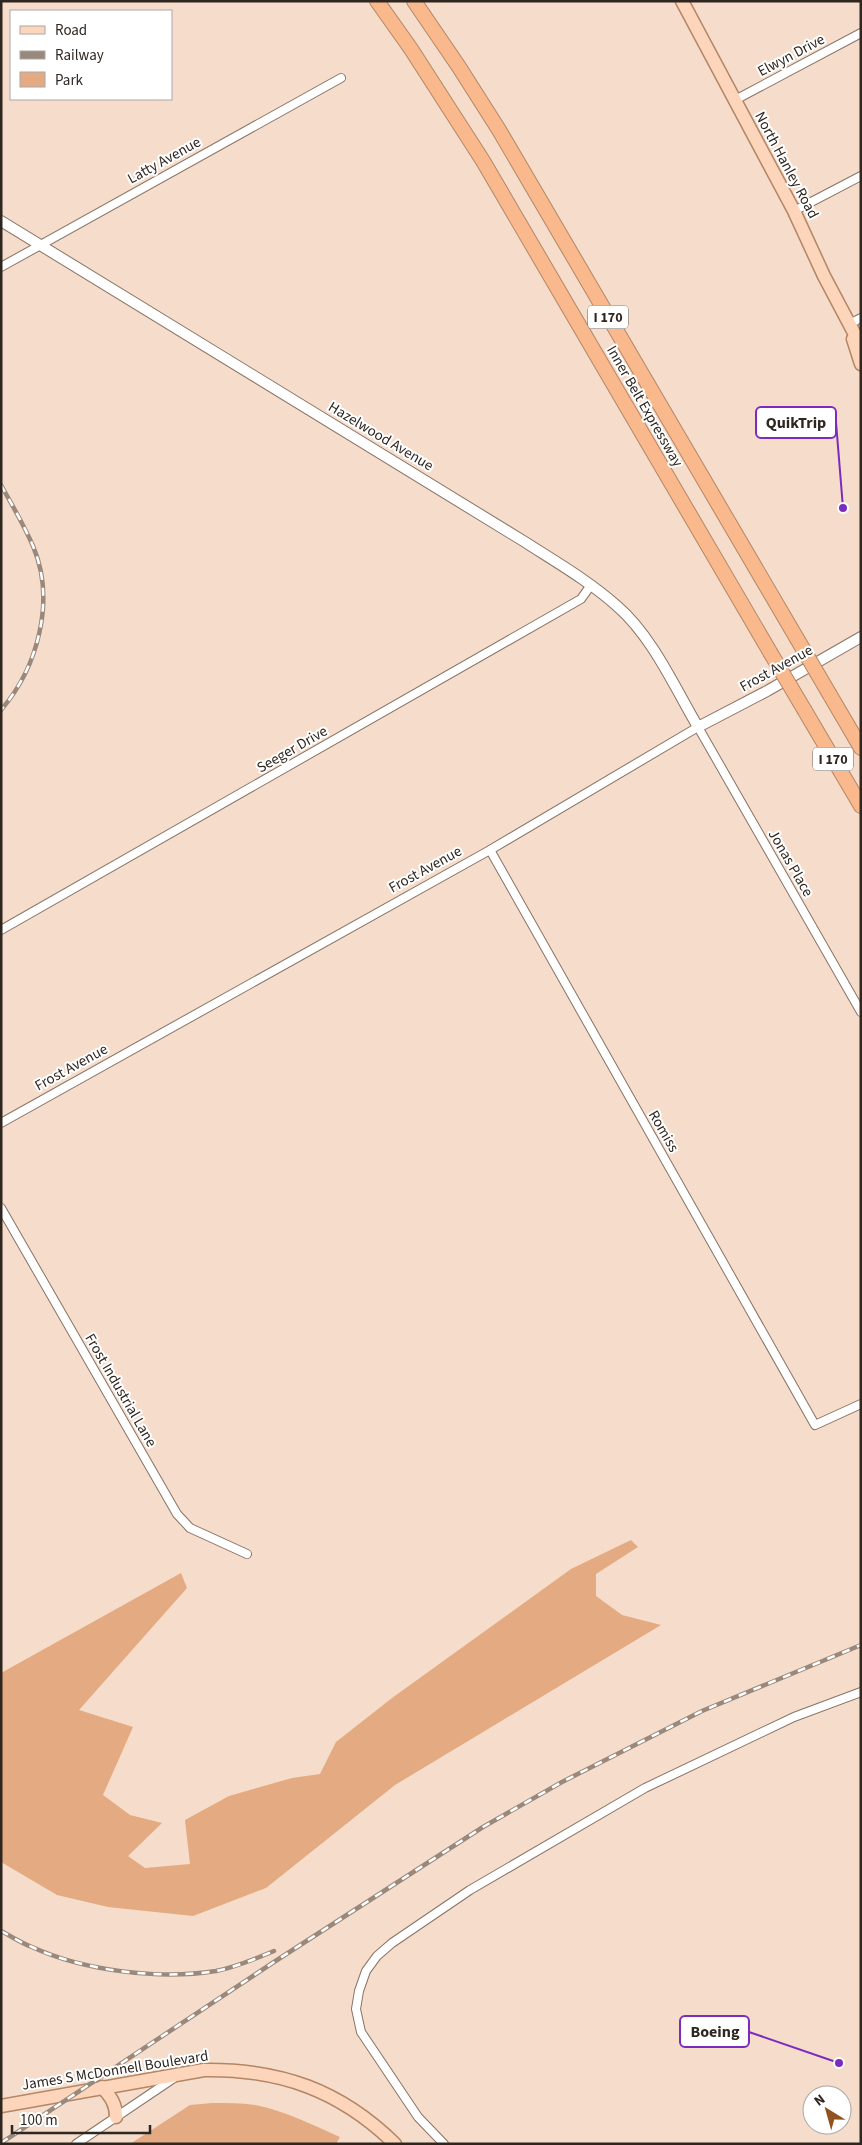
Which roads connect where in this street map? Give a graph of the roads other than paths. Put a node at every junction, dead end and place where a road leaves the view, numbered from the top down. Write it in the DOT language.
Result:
graph roads {
  1 [pos="376,1"];
  2 [pos="414,1"];
  3 [pos="682,1"];
  4 [pos="861,33"];
  5 [pos="341,78"];
  6 [pos="735,100"];
  7 [pos="861,176"];
  8 [pos="794,211"];
  9 [pos="1,221"];
  10 [pos="40,245"];
  11 [pos="1,267"];
  12 [pos="861,318"];
  13 [pos="849,324"];
  14 [pos="861,346"];
  15 [pos="861,364"];
  16 [pos="590,585"];
  17 [pos="861,637"];
  18 [pos="698,727"];
  19 [pos="861,748"];
  20 [pos="861,806"];
  21 [pos="490,850"];
  22 [pos="1,930"];
  23 [pos="861,1012"];
  24 [pos="1,1123"];
  25 [pos="1,1208"];
  26 [pos="861,1404"];
  27 [pos="247,1554"];
  28 [pos="861,1692"];
  29 [pos="180,2074"];
  30 [pos="102,2087"];
  31 [pos="1,2106"];
  32 [pos="116,2117"];
  33 [pos="76,2144"];
  34 [pos="395,2144"];
  35 [pos="444,2144"];
  1 -- 20 [label="highway, Inner Belt Expressway / I 170, bridge"];
  2 -- 19 [label="highway, Inner Belt Expressway / I 170, bridge"];
  3 -- 6 [label="main road, North Hanley Road"];
  4 -- 6 [label="street, Elwyn Drive"];
  5 -- 10 [label="street, Latty Avenue"];
  6 -- 8 [label="main road, North Hanley Road"];
  7 -- 8 [label="street"];
  8 -- 13 [label="main road, North Hanley Road"];
  9 -- 10 [label="street, Hazelwood Avenue"];
  10 -- 11 [label="street, Latty Avenue"];
  10 -- 16 [label="street, Hazelwood Avenue"];
  12 -- 13 [label="street"];
  13 -- 14 [label="main road, North Hanley Road"];
  13 -- 15 [label="main road"];
  16 -- 18 [label="street, Hazelwood Avenue"];
  16 -- 22 [label="street, Seeger Drive"];
  17 -- 18 [label="street, Frost Avenue"];
  18 -- 21 [label="street, Frost Avenue"];
  18 -- 23 [label="street, Jonas Place"];
  21 -- 24 [label="street, Frost Avenue"];
  21 -- 26 [label="street, Romiss"];
  25 -- 27 [label="street, Frost Industrial Lane"];
  28 -- 35 [label="street"];
  29 -- 30 [label="main road, James S McDonnell Boulevard"];
  29 -- 32 [label="street"];
  29 -- 34 [label="main road, James S McDonnell Boulevard"];
  30 -- 31 [label="main road, James S McDonnell Boulevard"];
  30 -- 32 [label="main road"];
  32 -- 33 [label="street"];
}
